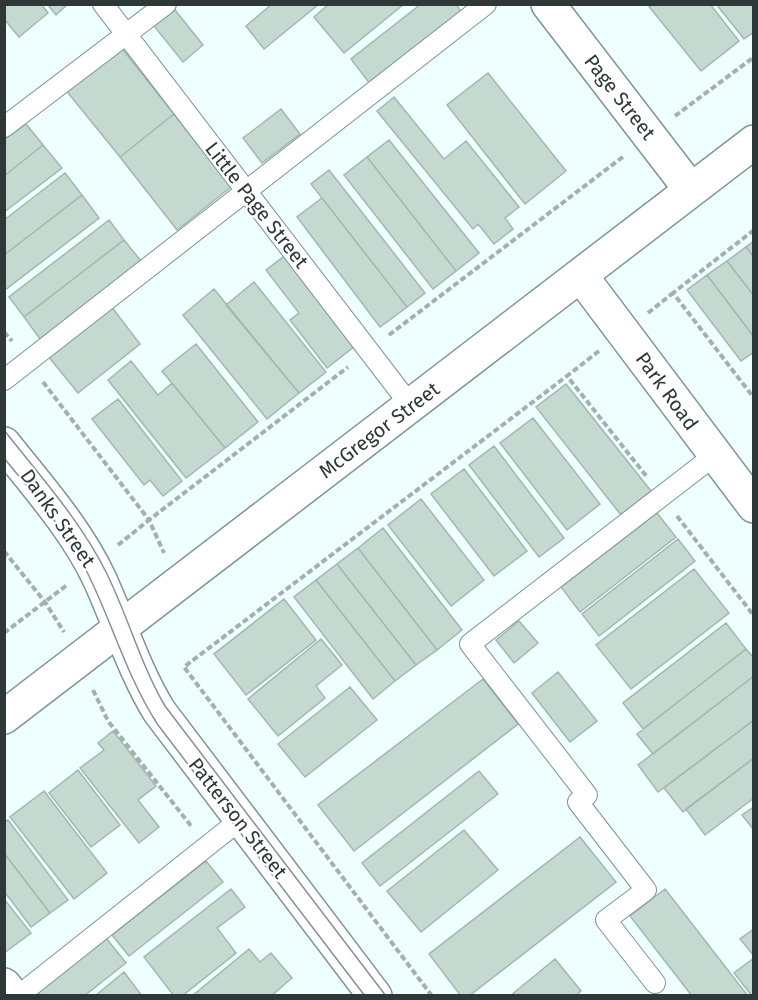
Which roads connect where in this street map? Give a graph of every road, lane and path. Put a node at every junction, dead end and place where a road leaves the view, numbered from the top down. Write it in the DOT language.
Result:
graph roads {
  1 [pos="103,4"];
  2 [pos="166,4"];
  3 [pos="486,4"];
  4 [pos="548,4"];
  5 [pos="126,35"];
  6 [pos="753,57"];
  7 [pos="4,127"];
  8 [pos="650,135"];
  9 [pos="753,142"];
  10 [pos="691,190"];
  11 [pos="246,191"];
  12 [pos="753,230"];
  13 [pos="580,276"];
  14 [pos="673,293"];
  15 [pos="4,332"];
  16 [pos="624,332"];
  17 [pos="369,350"];
  18 [pos="28,362"];
  19 [pos="567,376"];
  20 [pos="4,380"];
  21 [pos="753,398"];
  22 [pos="411,406"];
  23 [pos="4,444"];
  24 [pos="715,455"];
  25 [pos="661,496"];
  26 [pos="753,506"];
  27 [pos="4,551"];
  28 [pos="45,602"];
  29 [pos="753,616"];
  30 [pos="120,629"];
  31 [pos="4,633"];
  32 [pos="79,661"];
  33 [pos="4,717"];
  34 [pos="240,820"];
  35 [pos="207,846"];
  36 [pos="655,982"];
  37 [pos="4,985"];
  38 [pos="13,996"];
  39 [pos="18,996"];
  40 [pos="375,996"];
  41 [pos="432,996"];
  1 -- 5 [label="lane, Little Page Street"];
  2 -- 5 [label="lane"];
  3 -- 11 [label="lane"];
  4 -- 8 [label="street, Page Street"];
  5 -- 7 [label="lane"];
  5 -- 11 [label="lane, Little Page Street"];
  6 -- 8 [label="path"];
  8 -- 10 [label="street, Page Street"];
  8 -- 17 [label="path"];
  9 -- 10 [label="street, McGregor Street"];
  10 -- 13 [label="street, McGregor Street"];
  11 -- 17 [label="lane, Little Page Street"];
  11 -- 18 [label="lane"];
  12 -- 14 [label="path"];
  13 -- 16 [label="street, Park Road"];
  13 -- 22 [label="street, McGregor Street"];
  14 -- 16 [label="path"];
  14 -- 21 [label="path"];
  15 -- 18 [label="path"];
  16 -- 19 [label="path"];
  16 -- 24 [label="street, Park Road"];
  17 -- 18 [label="path"];
  17 -- 22 [label="lane, Little Page Street"];
  18 -- 20 [label="lane"];
  19 -- 25 [label="path"];
  19 -- 41 [label="path"];
  22 -- 30 [label="street, McGregor Street"];
  23 -- 30 [label="street, Danks Street"];
  24 -- 25 [label="lane"];
  24 -- 26 [label="street, Park Road"];
  25 -- 29 [label="path"];
  25 -- 36 [label="lane"];
  27 -- 28 [label="path"];
  28 -- 31 [label="path"];
  28 -- 32 [label="path"];
  30 -- 32 [label="street, McGregor Street"];
  30 -- 34 [label="street, Patterson Street"];
  32 -- 33 [label="street, McGregor Street"];
  32 -- 35 [label="path"];
  34 -- 35 [label="lane"];
  34 -- 40 [label="street, Patterson Street"];
  35 -- 39 [label="lane"];
  37 -- 38 [label="street"];
}
